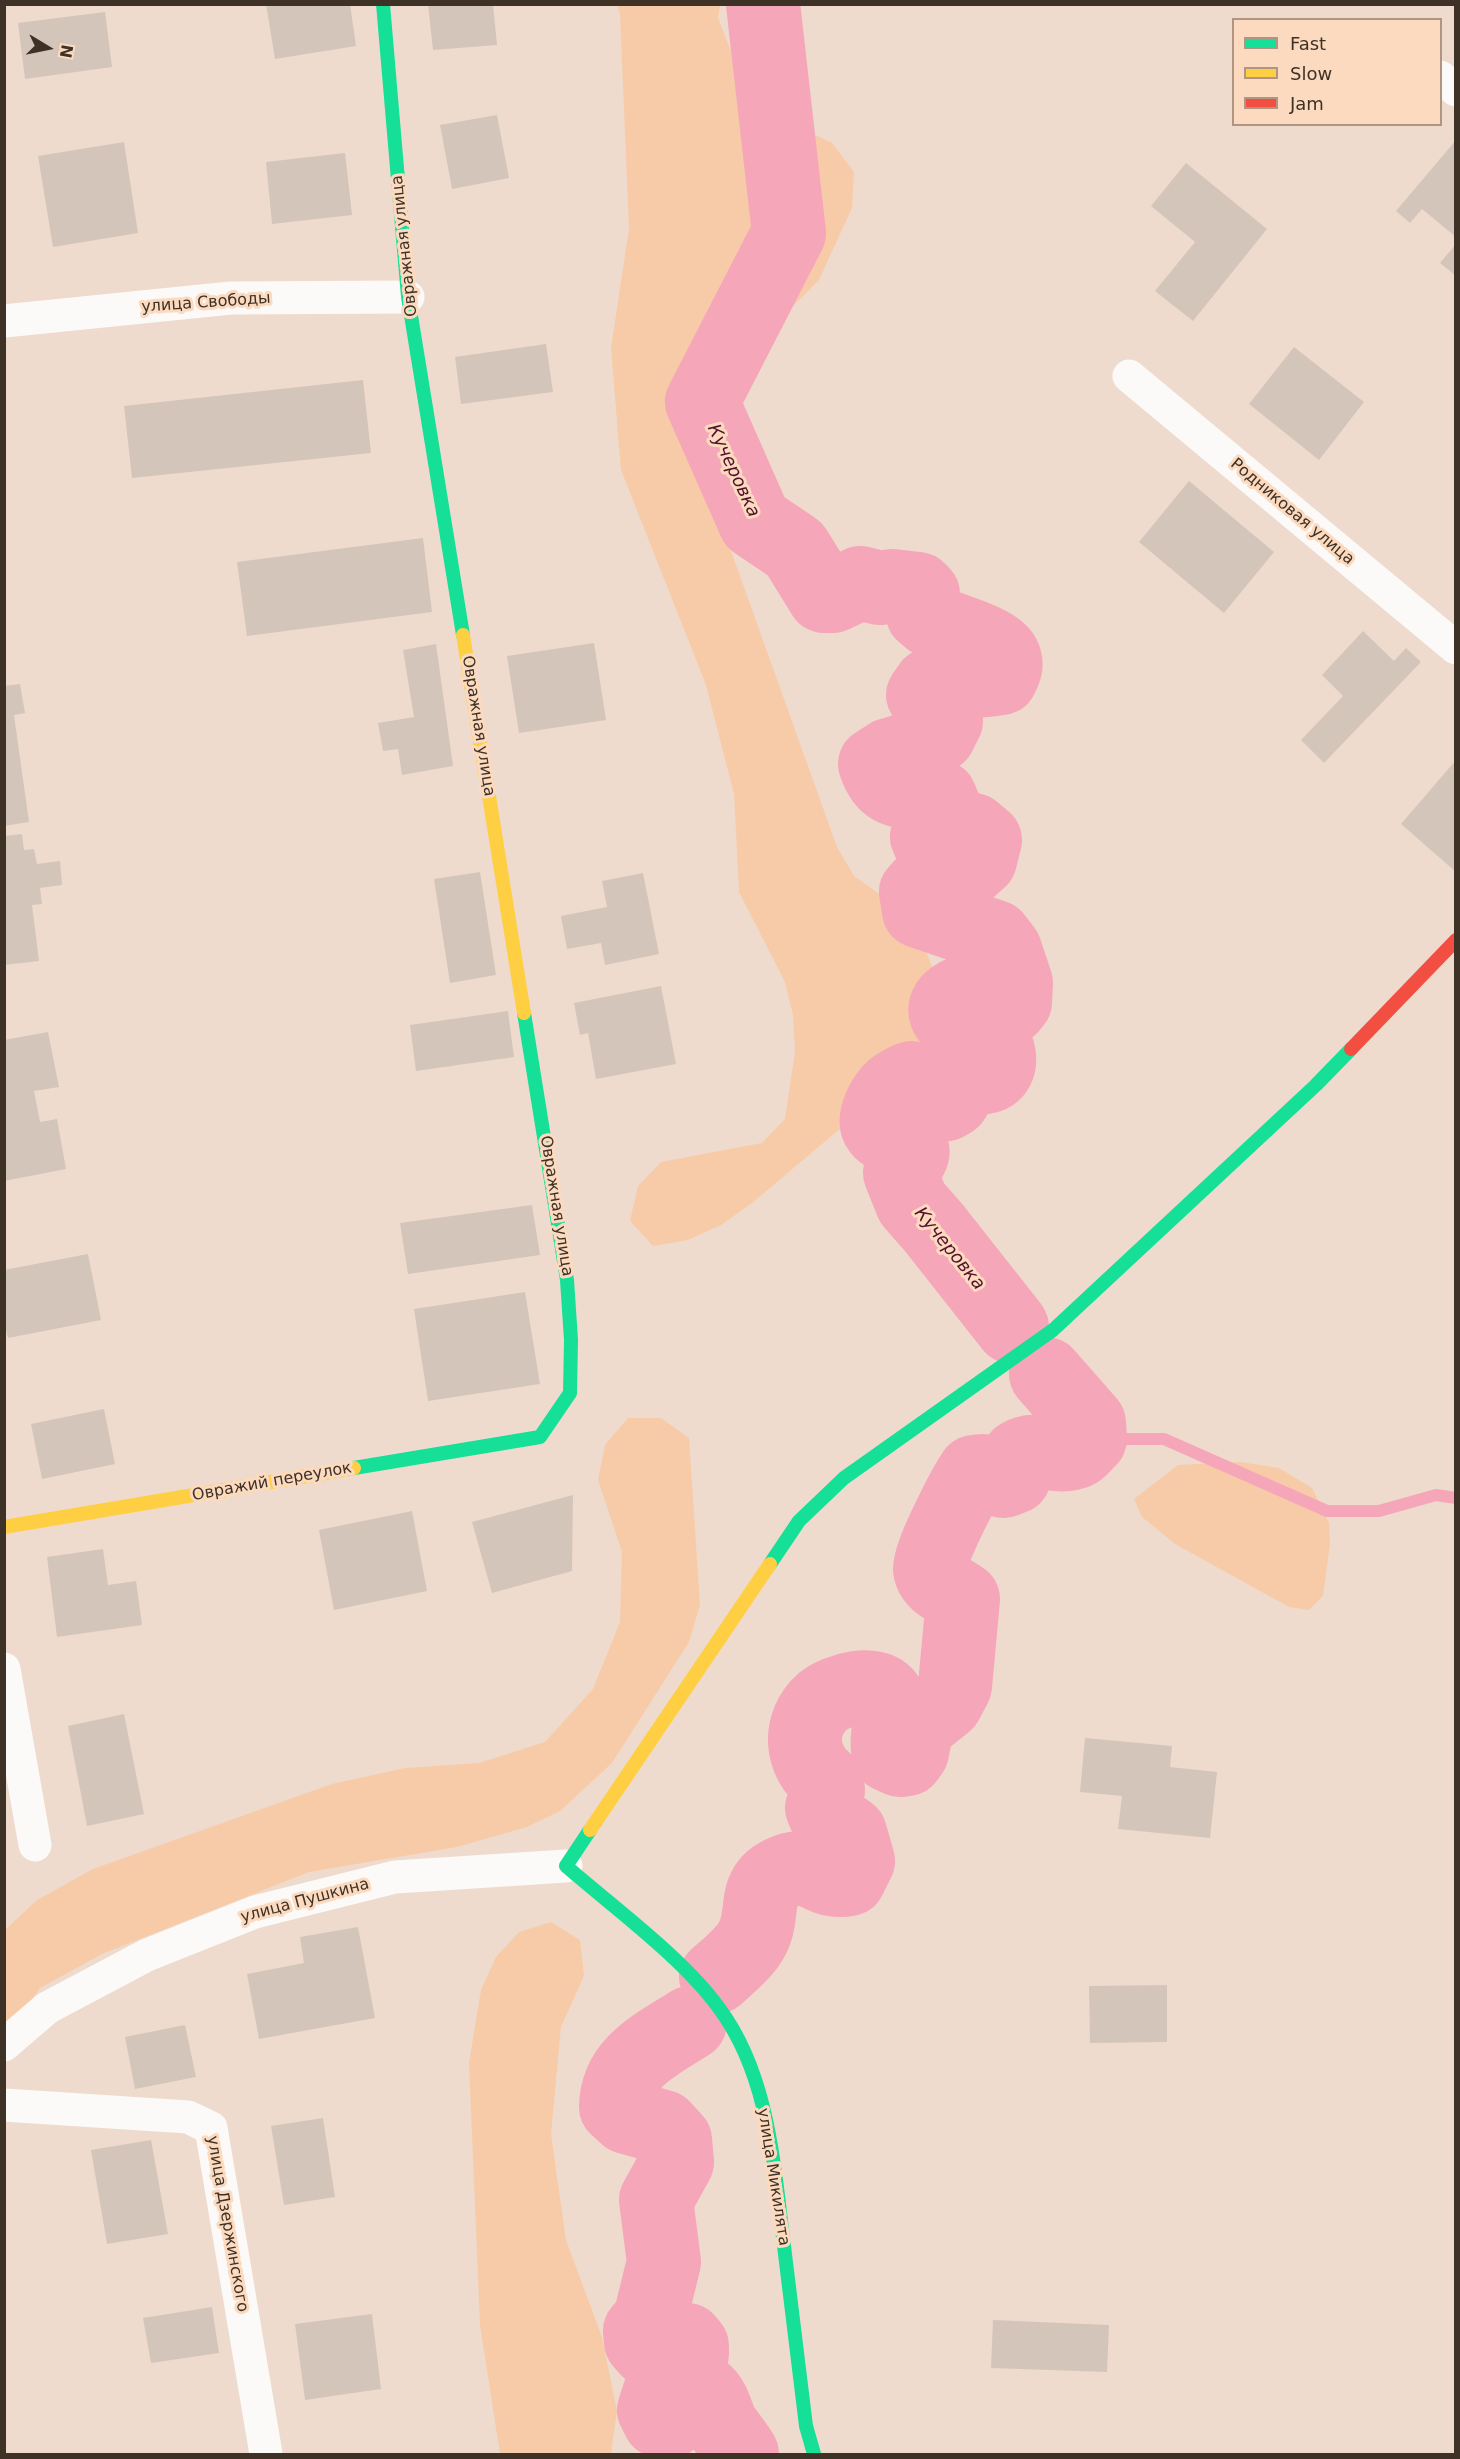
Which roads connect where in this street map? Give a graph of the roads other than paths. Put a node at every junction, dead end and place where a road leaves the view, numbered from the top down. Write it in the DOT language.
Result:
graph roads {
  1 [pos="383,4"];
  2 [pos="1442,79"];
  3 [pos="1455,90"];
  4 [pos="408,297"];
  5 [pos="4,321"];
  6 [pos="1129,376"];
  7 [pos="1455,648"];
  8 [pos="1455,940"];
  9 [pos="540,1437"];
  10 [pos="4,1527"];
  11 [pos="4,1669"];
  12 [pos="34,1845"];
  13 [pos="566,1866"];
  14 [pos="4,2045"];
  15 [pos="4,2105"];
  16 [pos="266,2454"];
  17 [pos="814,2454"];
  1 -- 4 [label="street, Овражная улица"];
  2 -- 3 [label="street"];
  4 -- 5 [label="street, улица Свободы"];
  4 -- 9 [label="street, Овражная улица"];
  6 -- 7 [label="street, Родниковая улица"];
  8 -- 13 [label="street"];
  9 -- 10 [label="street, Овражий переулок"];
  11 -- 12 [label="street"];
  13 -- 14 [label="street, улица Пушкина"];
  13 -- 17 [label="street, улица Микилята"];
  15 -- 16 [label="street, улица Дзержинского"];
}
